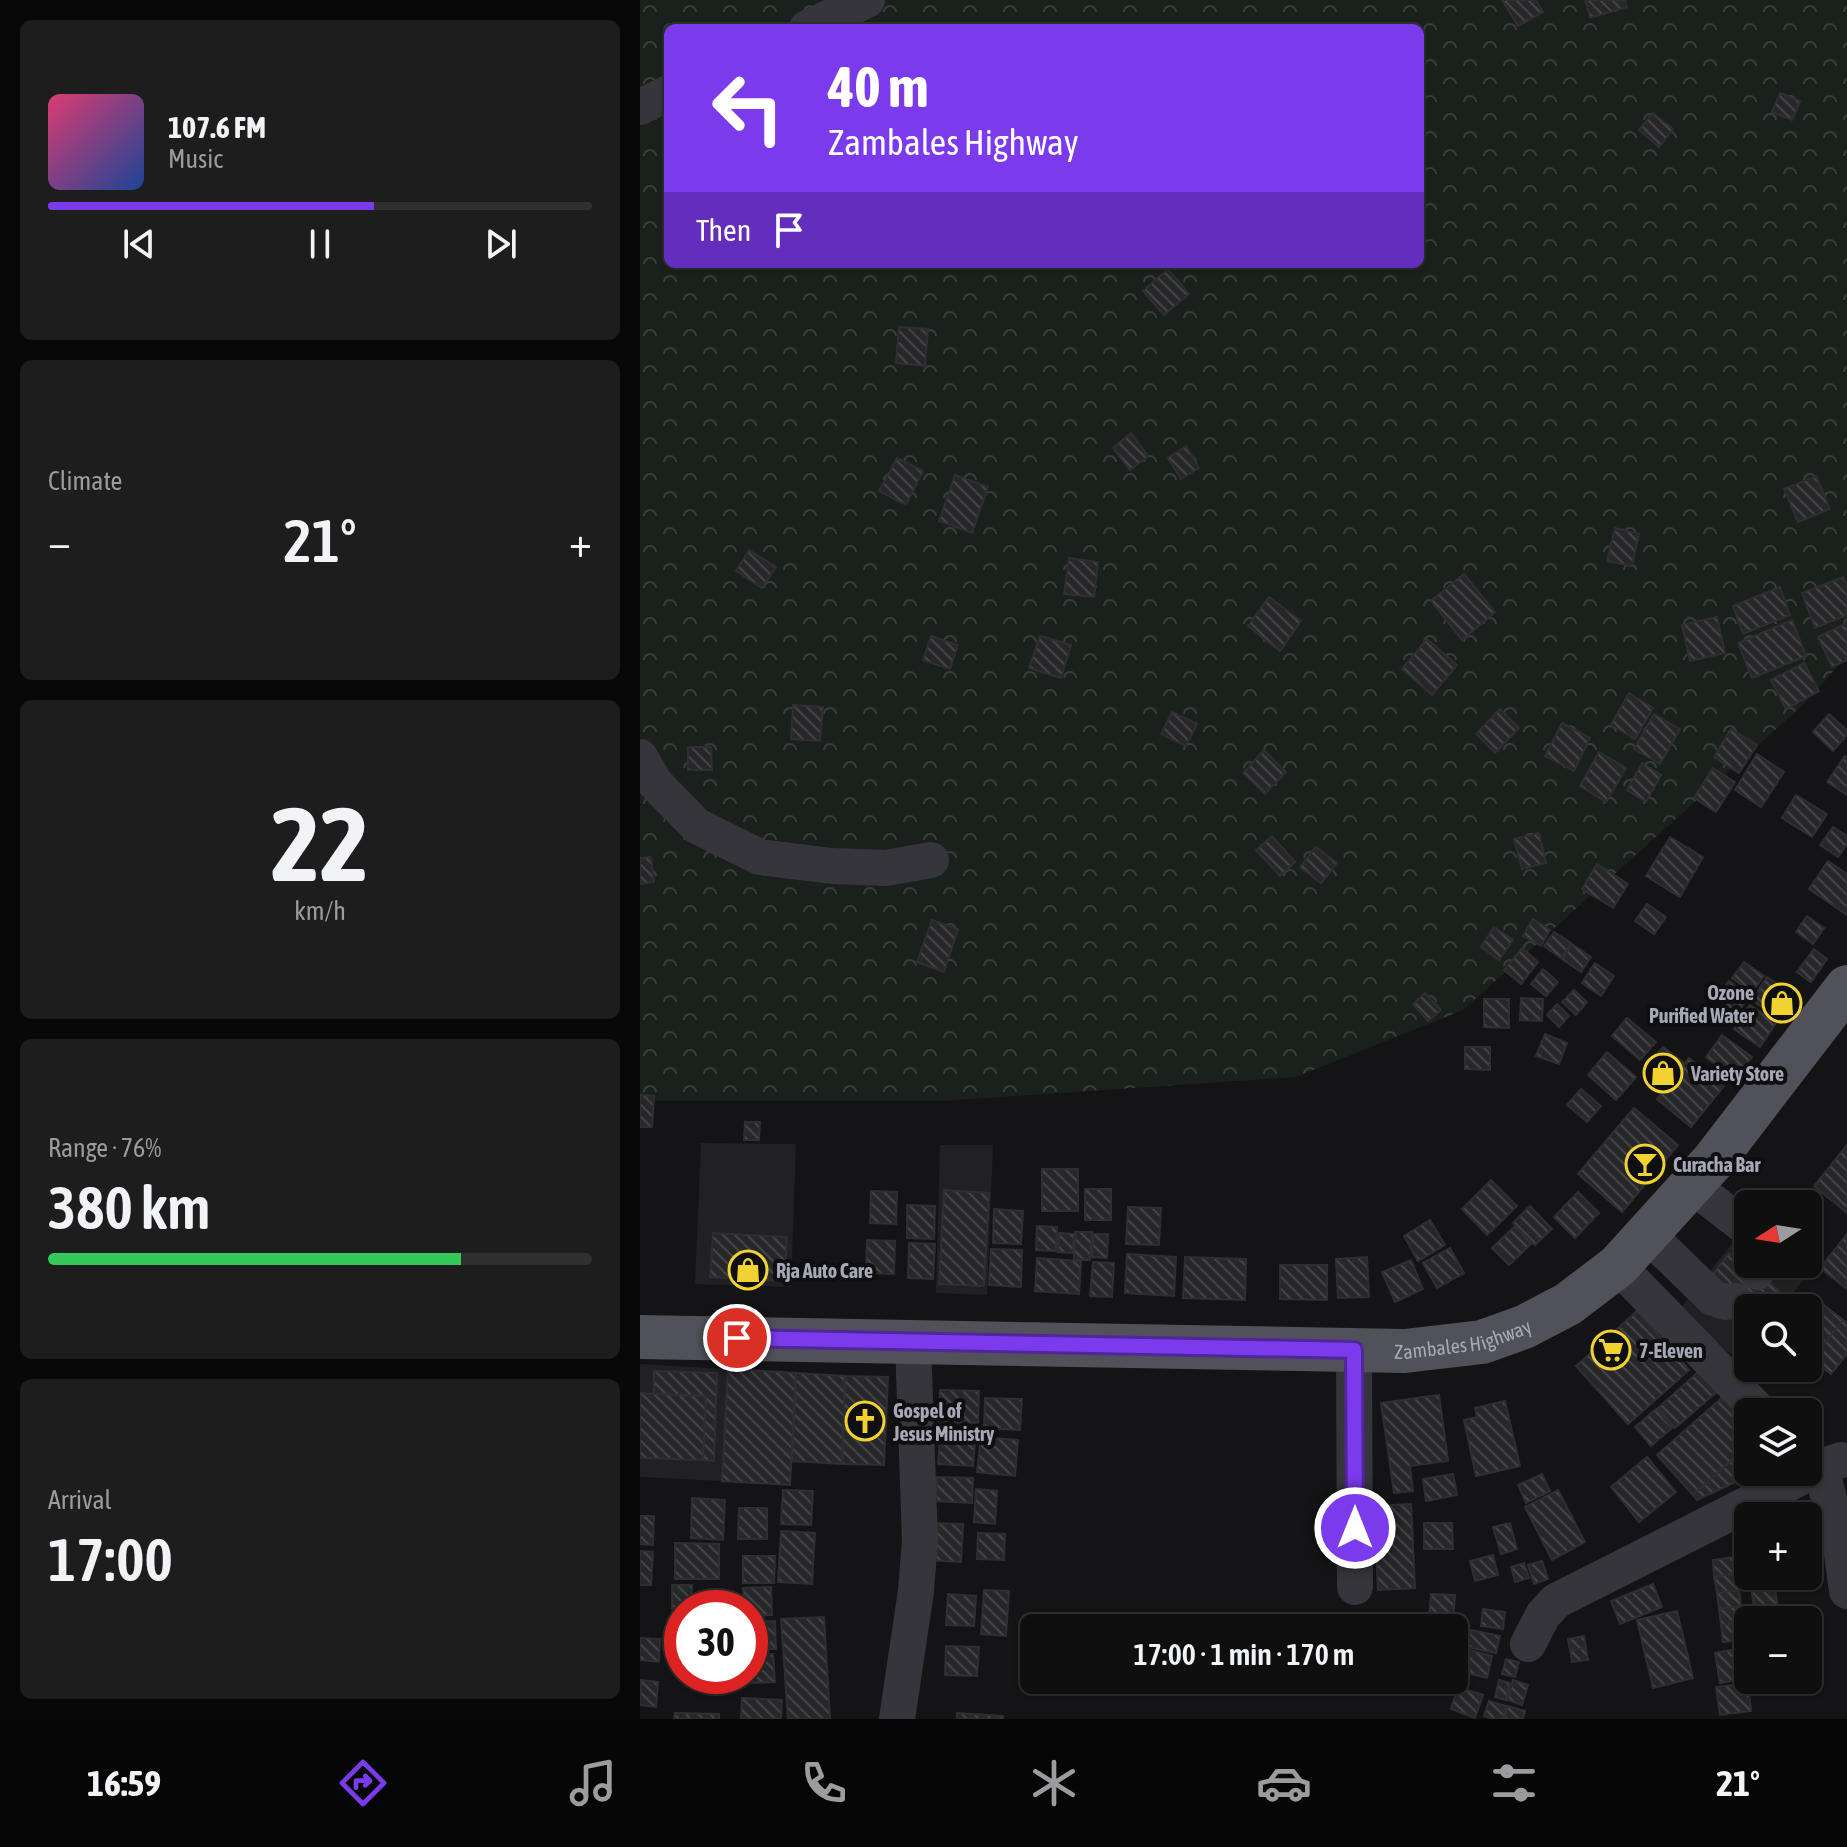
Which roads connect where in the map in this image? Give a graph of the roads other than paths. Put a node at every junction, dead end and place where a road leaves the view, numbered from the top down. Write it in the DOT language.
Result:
graph roads {
  1 [pos="867,0"];
  2 [pos="816,24"];
  3 [pos="664,95"];
  4 [pos="640,107"];
  5 [pos="640,757"];
  6 [pos="931,860"];
  7 [pos="1847,987"];
  8 [pos="1691,1185"];
  9 [pos="1734,1218"];
  10 [pos="1647,1234"];
  11 [pos="1618,1266"];
  12 [pos="1734,1301"];
  13 [pos="640,1337"];
  14 [pos="913,1343"];
  15 [pos="1354,1350"];
  16 [pos="1746,1398"];
  17 [pos="1829,1459"];
  18 [pos="1355,1587"];
  19 [pos="1847,1591"];
  20 [pos="1528,1644"];
  21 [pos="897,1719"];
  1 -- 2 [label="street"];
  3 -- 4 [label="street"];
  5 -- 6 [label="street"];
  7 -- 8 [label="main road, Zambales Highway"];
  8 -- 9 [label="street"];
  8 -- 10 [label="main road, Zambales Highway"];
  10 -- 11 [label="main road, Zambales Highway"];
  10 -- 12 [label="street"];
  11 -- 15 [label="main road, Zambales Highway"];
  11 -- 16 [label="street"];
  13 -- 14 [label="main road, Zambales Highway"];
  14 -- 15 [label="main road, Zambales Highway"];
  14 -- 21 [label="street"];
  15 -- 18 [label="street"];
  17 -- 19 [label="street"];
  17 -- 20 [label="street"];
}
